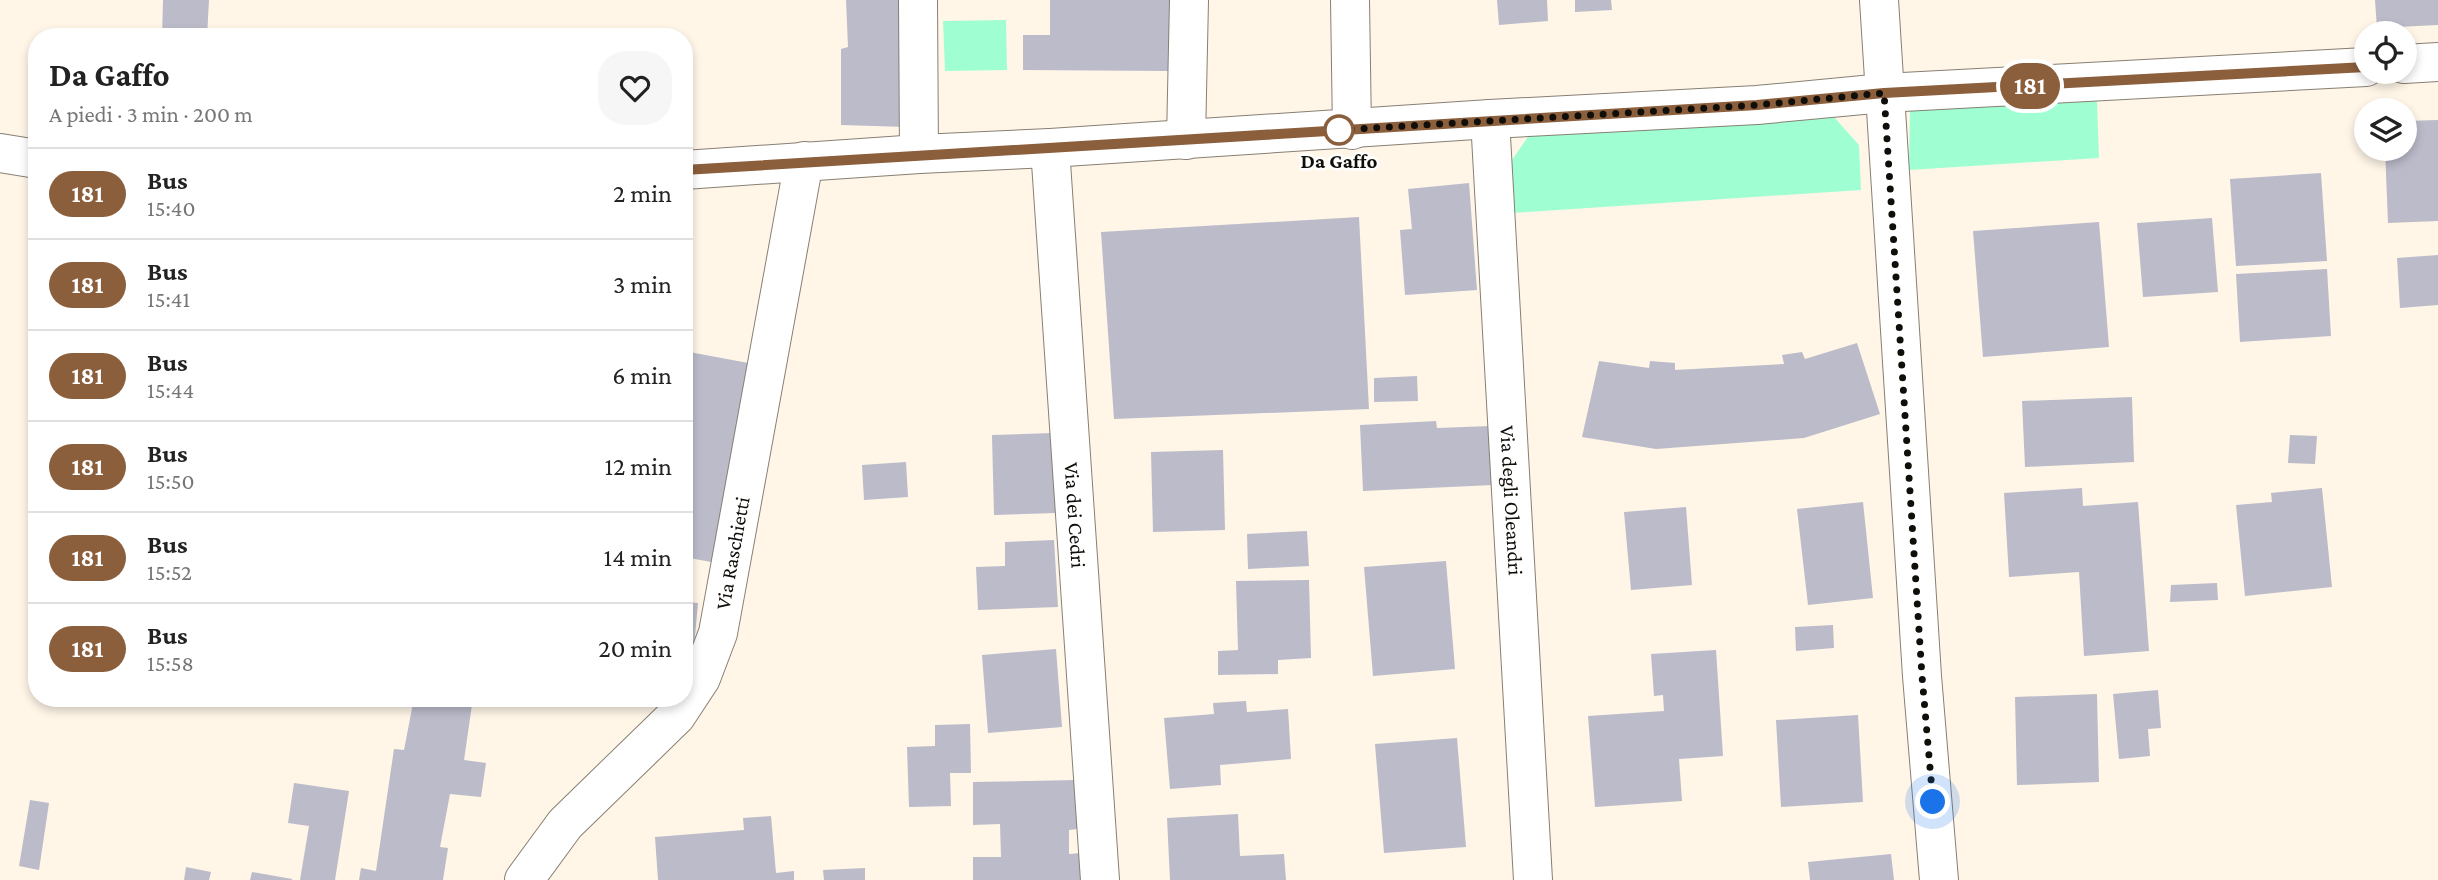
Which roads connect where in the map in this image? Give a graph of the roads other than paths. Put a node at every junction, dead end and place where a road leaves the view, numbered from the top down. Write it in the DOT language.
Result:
graph roads {
  1 [pos="918,0"];
  2 [pos="1189,0"];
  3 [pos="1350,0"];
  4 [pos="1879,0"];
  5 [pos="2438,62"];
  6 [pos="2417,63"];
  7 [pos="2354,67"];
  8 [pos="1884,93"];
  9 [pos="1490,119"];
  10 [pos="1352,130"];
  11 [pos="1186,140"];
  12 [pos="1050,148"];
  13 [pos="0,153"];
  14 [pos="919,154"];
  15 [pos="28,158"];
  16 [pos="804,161"];
  17 [pos="693,169"];
  18 [pos="693,690"];
  19 [pos="682,707"];
  20 [pos="524,880"];
  21 [pos="1100,880"];
  22 [pos="1533,880"];
  23 [pos="1939,880"];
  1 -- 14 [label="street"];
  2 -- 11 [label="street"];
  3 -- 10 [label="street"];
  4 -- 8 [label="street"];
  5 -- 6 [label="street"];
  7 -- 8 [label="street"];
  8 -- 9 [label="street"];
  8 -- 23 [label="street"];
  9 -- 10 [label="street"];
  9 -- 22 [label="street, Via degli Oleandri"];
  10 -- 11 [label="street"];
  11 -- 12 [label="street"];
  12 -- 14 [label="street"];
  12 -- 21 [label="street, Via dei Cedri"];
  13 -- 15 [label="street"];
  14 -- 16 [label="street"];
  16 -- 17 [label="street"];
  16 -- 18 [label="street, Via Raschietti"];
  19 -- 20 [label="street, Via Raschietti"];
}
